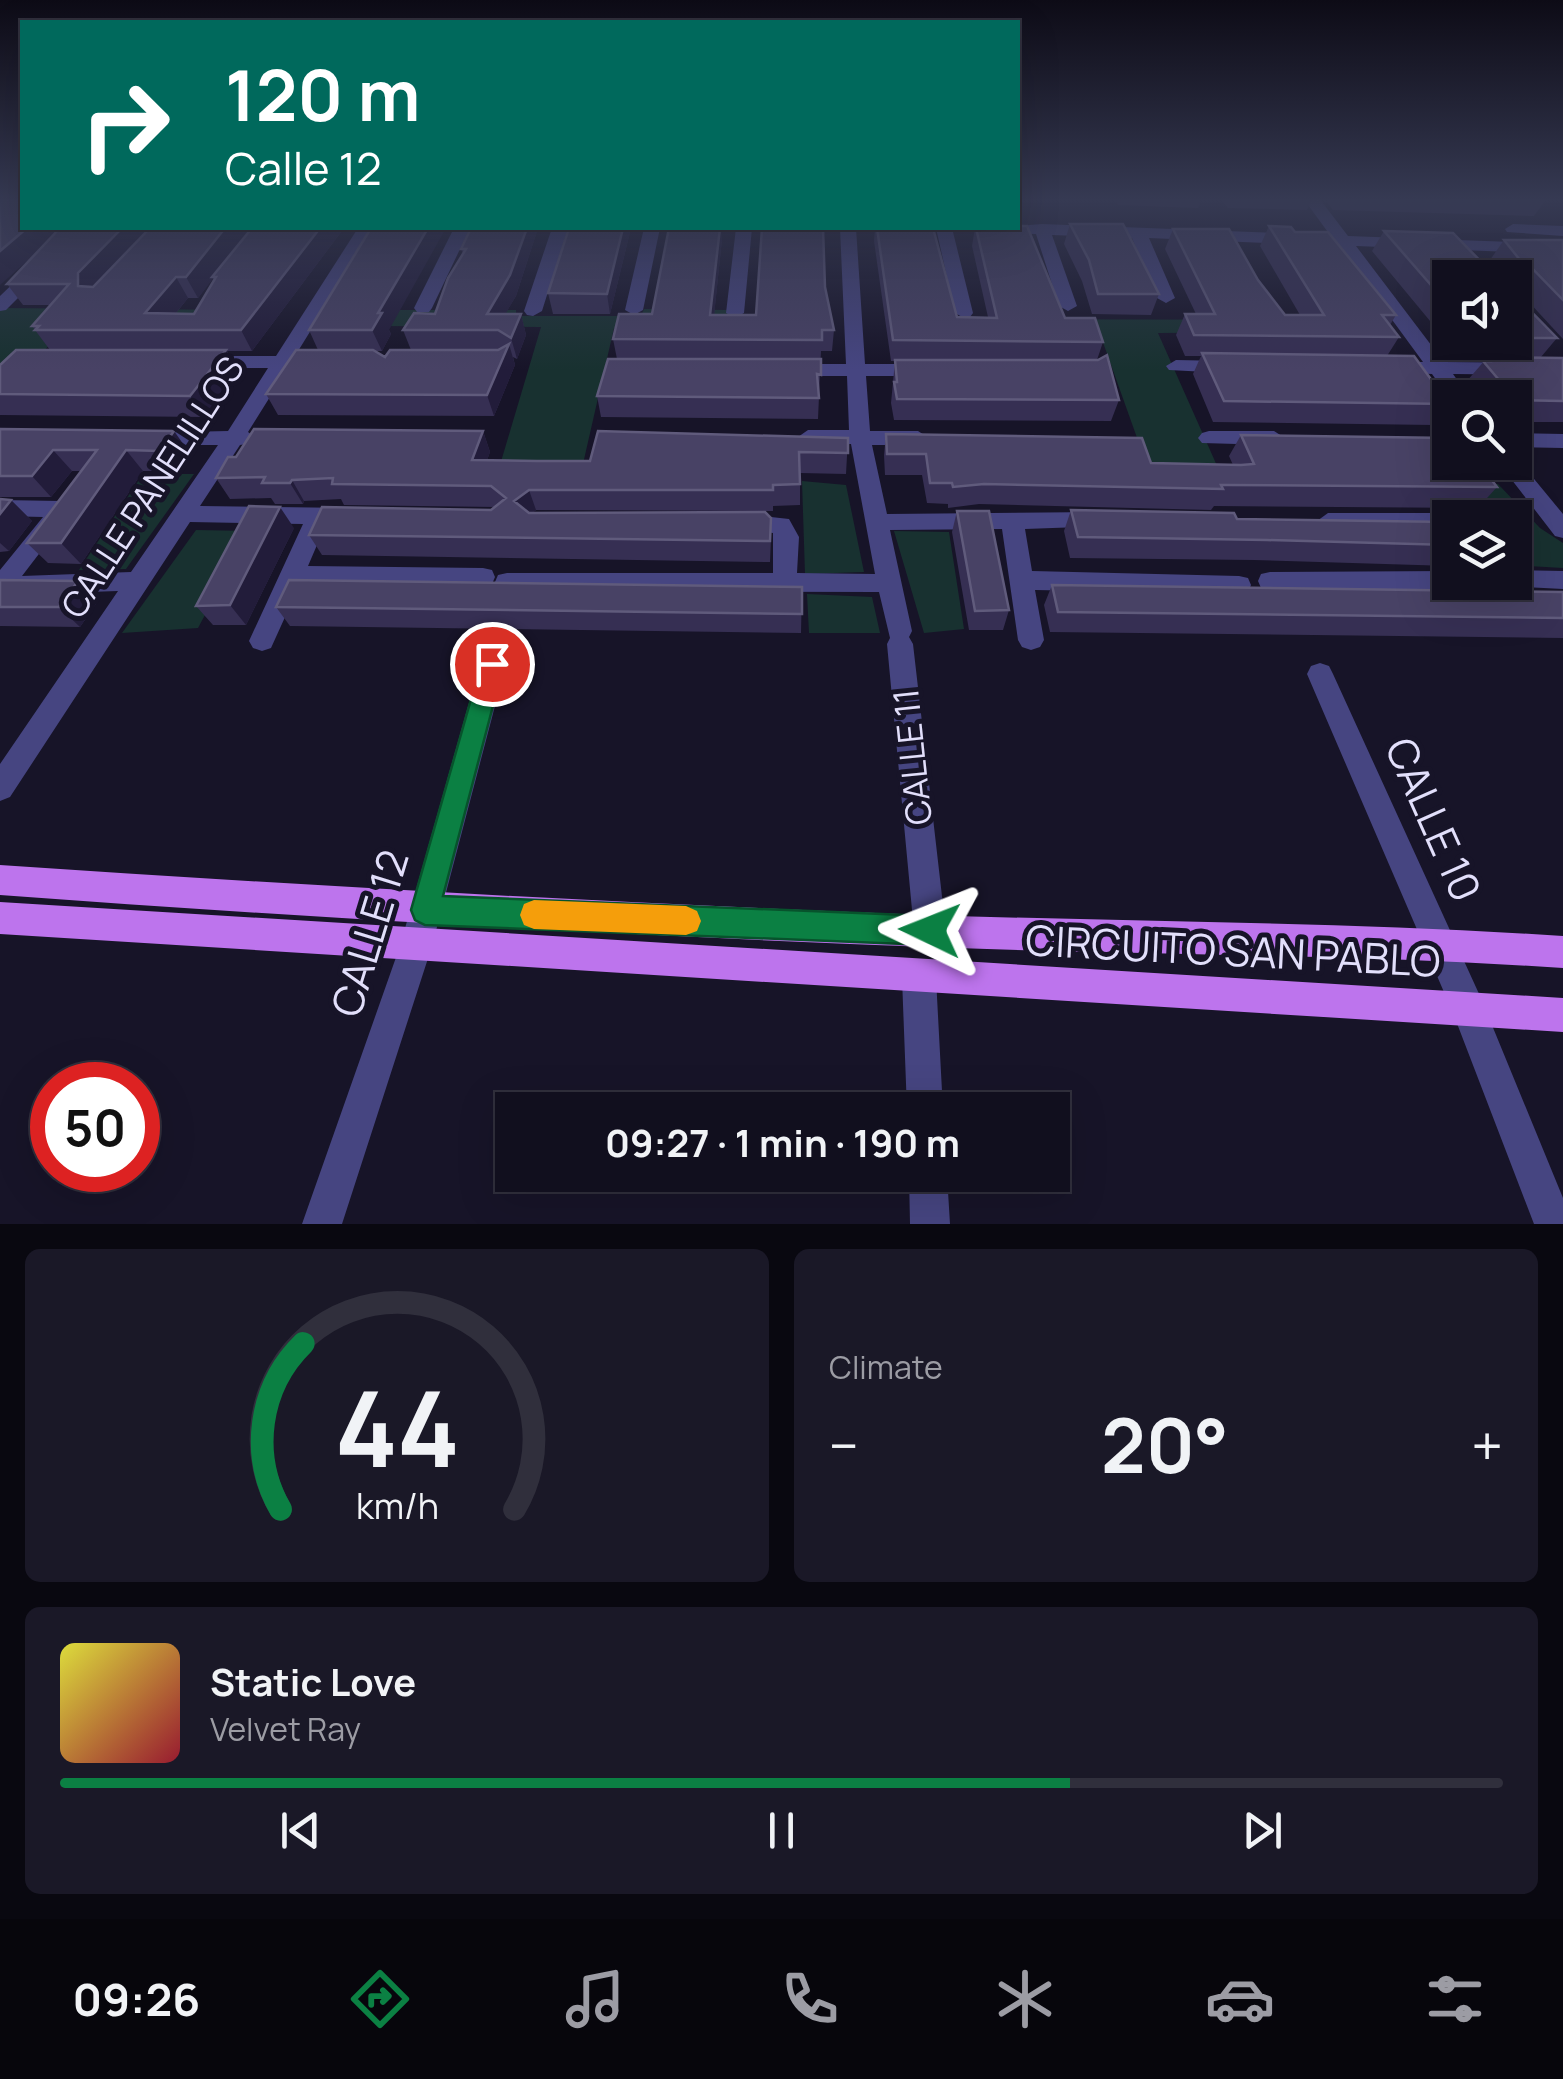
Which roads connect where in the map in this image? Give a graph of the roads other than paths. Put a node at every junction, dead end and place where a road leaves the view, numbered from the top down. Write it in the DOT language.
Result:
graph roads {
  1 [pos="52,255"];
  2 [pos="349,255"];
  3 [pos="449,255"];
  4 [pos="551,255"];
  5 [pos="646,255"];
  6 [pos="741,255"];
  7 [pos="849,255"];
  8 [pos="950,255"];
  9 [pos="1051,255"];
  10 [pos="1148,255"];
  11 [pos="1351,255"];
  12 [pos="1166,298"];
  13 [pos="0,306"];
  14 [pos="1068,306"];
  15 [pos="423,308"];
  16 [pos="634,310"];
  17 [pos="533,311"];
  18 [pos="735,313"];
  19 [pos="964,313"];
  20 [pos="185,362"];
  21 [pos="280,362"];
  22 [pos="317,362"];
  23 [pos="1176,366"];
  24 [pos="1251,367"];
  25 [pos="1363,368"];
  26 [pos="1438,368"];
  27 [pos="854,369"];
  28 [pos="1563,369"];
  29 [pos="778,370"];
  30 [pos="953,370"];
  31 [pos="1447,380"];
  32 [pos="785,437"];
  33 [pos="117,438"];
  34 [pos="234,438"];
  35 [pos="273,438"];
  36 [pos="860,438"];
  37 [pos="937,438"];
  38 [pos="1209,438"];
  39 [pos="1302,438"];
  40 [pos="1532,440"];
  41 [pos="1563,441"];
  42 [pos="1522,480"];
  43 [pos="0,508"];
  44 [pos="182,514"];
  45 [pos="318,516"];
  46 [pos="373,517"];
  47 [pos="1012,518"];
  48 [pos="1126,520"];
  49 [pos="1303,521"];
  50 [pos="1432,521"];
  51 [pos="709,522"];
  52 [pos="875,522"];
  53 [pos="1560,527"];
  54 [pos="292,574"];
  55 [pos="1532,577"];
  56 [pos="1020,580"];
  57 [pos="1432,580"];
  58 [pos="1563,580"];
  59 [pos="140,581"];
  60 [pos="1270,582"];
  61 [pos="785,583"];
  62 [pos="888,583"];
  63 [pos="1238,585"];
  64 [pos="1,586"];
  65 [pos="1032,640"];
  66 [pos="262,641"];
  67 [pos="492,664"];
  68 [pos="1320,674"];
  69 [pos="0,788"];
  70 [pos="0,880"];
  71 [pos="425,910"];
  72 [pos="0,918"];
  73 [pos="930,930"];
  74 [pos="1440,944"];
  75 [pos="416,946"];
  76 [pos="1563,952"];
  77 [pos="919,978"];
  78 [pos="1468,1008"];
  79 [pos="1563,1014"];
  80 [pos="924,1092"];
  81 [pos="929,1192"];
  82 [pos="322,1224"];
  83 [pos="930,1224"];
  84 [pos="1554,1224"];
  1 -- 13 [label="street"];
  2 -- 21 [label="street, CALLE PANELILLOS"];
  3 -- 15 [label="street"];
  4 -- 17 [label="street"];
  5 -- 16 [label="street"];
  6 -- 18 [label="street"];
  7 -- 27 [label="street, CALLE 11"];
  8 -- 19 [label="street"];
  9 -- 14 [label="street"];
  10 -- 12 [label="street"];
  11 -- 26 [label="street"];
  20 -- 21 [label="street"];
  21 -- 22 [label="street"];
  21 -- 34 [label="street, CALLE PANELILLOS"];
  23 -- 24 [label="street"];
  25 -- 26 [label="street"];
  26 -- 28 [label="street"];
  26 -- 31 [label="street"];
  27 -- 29 [label="street"];
  27 -- 30 [label="street"];
  27 -- 36 [label="street, CALLE 11"];
  32 -- 36 [label="street"];
  33 -- 34 [label="street"];
  34 -- 35 [label="street"];
  34 -- 44 [label="street, CALLE PANELILLOS"];
  36 -- 37 [label="street"];
  36 -- 52 [label="street, CALLE 11"];
  38 -- 39 [label="street"];
  40 -- 41 [label="street"];
  42 -- 53 [label="street"];
  43 -- 64 [label="street"];
  44 -- 45 [label="street"];
  44 -- 59 [label="street, CALLE PANELILLOS"];
  45 -- 46 [label="street"];
  45 -- 54 [label="street"];
  47 -- 48 [label="street"];
  47 -- 52 [label="street"];
  47 -- 56 [label="street"];
  49 -- 50 [label="street"];
  51 -- 61 [label="street"];
  52 -- 62 [label="street, CALLE 11"];
  54 -- 61 [label="street"];
  54 -- 66 [label="street"];
  55 -- 58 [label="street"];
  56 -- 63 [label="street"];
  56 -- 65 [label="street"];
  57 -- 60 [label="street"];
  59 -- 64 [label="street"];
  59 -- 69 [label="street, CALLE PANELILLOS"];
  61 -- 62 [label="street"];
  62 -- 73 [label="street, CALLE 11"];
  67 -- 71 [label="street, CALLE 12"];
  68 -- 74 [label="street, CALLE 10"];
  70 -- 71 [label="main road, CIRCUITO SAN PABLO"];
  71 -- 73 [label="main road, CIRCUITO SAN PABLO"];
  71 -- 75 [label="street, CALLE 12"];
  72 -- 75 [label="main road, CIRCUITO SAN PABLO"];
  73 -- 74 [label="main road, CIRCUITO SAN PABLO"];
  74 -- 76 [label="main road, CIRCUITO SAN PABLO"];
  74 -- 78 [label="street, CALLE 10"];
  75 -- 77 [label="main road, CIRCUITO SAN PABLO"];
  75 -- 82 [label="street, CALLE 12"];
  77 -- 78 [label="main road, CIRCUITO SAN PABLO"];
  77 -- 80 [label="street"];
  78 -- 79 [label="main road, CIRCUITO SAN PABLO"];
  78 -- 84 [label="street, CALLE 10"];
  81 -- 83 [label="street"];
}
